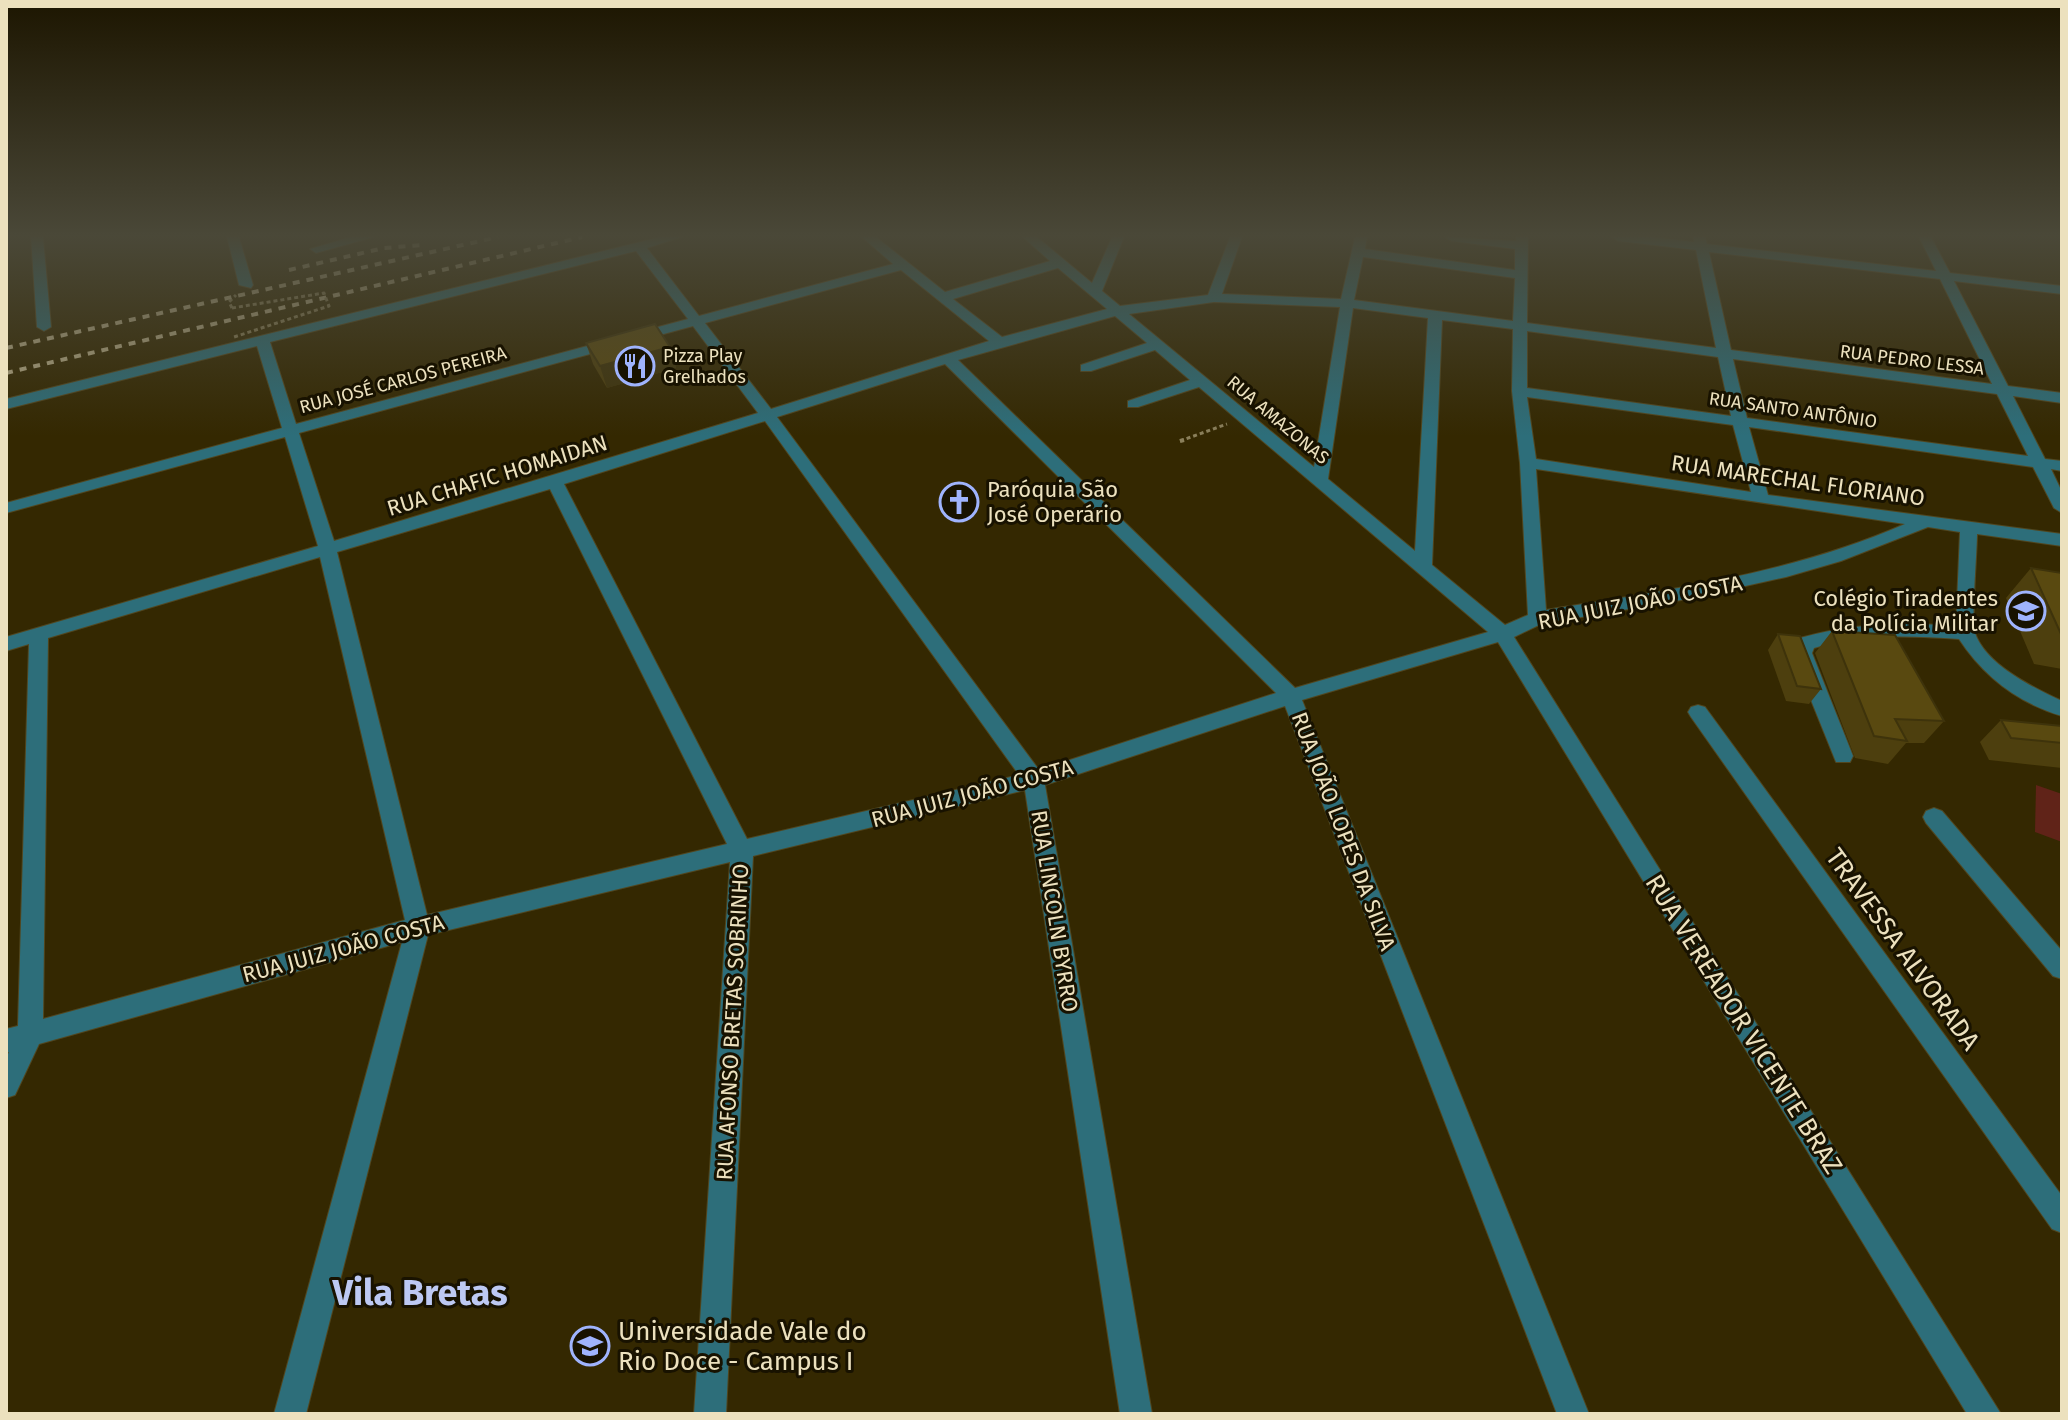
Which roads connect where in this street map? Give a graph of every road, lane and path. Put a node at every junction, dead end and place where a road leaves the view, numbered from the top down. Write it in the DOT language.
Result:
graph roads {
  1 [pos="42,303"];
  2 [pos="261,303"];
  3 [pos="328,303"];
  4 [pos="415,303"];
  5 [pos="683,303"];
  6 [pos="762,303"];
  7 [pos="952,303"];
  8 [pos="1108,303"];
  9 [pos="1175,303"];
  10 [pos="1347,303"];
  11 [pos="1349,303"];
  12 [pos="1521,303"];
  13 [pos="1715,303"];
  14 [pos="1959,303"];
  15 [pos="232,308"];
  16 [pos="1117,311"];
  17 [pos="1435,313"];
  18 [pos="696,321"];
  19 [pos="1521,326"];
  20 [pos="44,327"];
  21 [pos="234,337"];
  22 [pos="263,342"];
  23 [pos="999,342"];
  24 [pos="1157,345"];
  25 [pos="1727,355"];
  26 [pos="948,358"];
  27 [pos="1086,368"];
  28 [pos="1201,381"];
  29 [pos="2002,390"];
  30 [pos="1519,391"];
  31 [pos="2062,398"];
  32 [pos="6,404"];
  33 [pos="1133,404"];
  34 [pos="768,415"];
  35 [pos="1244,417"];
  36 [pos="1740,423"];
  37 [pos="289,432"];
  38 [pos="1180,441"];
  39 [pos="1528,463"];
  40 [pos="2039,463"];
  41 [pos="2062,466"];
  42 [pos="1320,481"];
  43 [pos="555,482"];
  44 [pos="1761,499"];
  45 [pos="6,508"];
  46 [pos="2062,508"];
  47 [pos="1929,520"];
  48 [pos="1969,526"];
  49 [pos="2062,540"];
  50 [pos="327,548"];
  51 [pos="1423,567"];
  52 [pos="1537,618"];
  53 [pos="1965,633"];
  54 [pos="39,634"];
  55 [pos="1503,634"];
  56 [pos="6,644"];
  57 [pos="1291,696"];
  58 [pos="2062,709"];
  59 [pos="1698,712"];
  60 [pos="1843,756"];
  61 [pos="1034,780"];
  62 [pos="1934,817"];
  63 [pos="742,851"];
  64 [pos="418,927"];
  65 [pos="2062,968"];
  66 [pos="30,1035"];
  67 [pos="6,1041"];
  68 [pos="6,1086"];
  69 [pos="2062,1219"];
  70 [pos="290,1414"];
  71 [pos="710,1414"];
  72 [pos="1136,1414"];
  73 [pos="1573,1414"];
  74 [pos="1985,1414"];
  1 -- 20 [label="street"];
  2 -- 15 [label="path, bridge"];
  3 -- 21 [label="path, bridge"];
  4 -- 22 [label="street"];
  5 -- 18 [label="street, RUA LINCOLN BYRRO"];
  6 -- 18 [label="street, RUA JOSÉ CARLOS PEREIRA"];
  7 -- 23 [label="street"];
  8 -- 16 [label="street, RUA AMAZONAS"];
  9 -- 16 [label="street, RUA PEDRO LESSA"];
  10 -- 42 [label="street"];
  11 -- 17 [label="street, RUA PEDRO LESSA"];
  12 -- 19 [label="street"];
  13 -- 25 [label="street"];
  14 -- 29 [label="street"];
  16 -- 23 [label="street, RUA PEDRO LESSA"];
  16 -- 24 [label="street, RUA AMAZONAS"];
  17 -- 19 [label="street, RUA PEDRO LESSA"];
  17 -- 51 [label="street"];
  18 -- 34 [label="street, RUA LINCOLN BYRRO"];
  18 -- 37 [label="street, RUA JOSÉ CARLOS PEREIRA"];
  19 -- 25 [label="street, RUA PEDRO LESSA"];
  19 -- 30 [label="street"];
  22 -- 32 [label="street"];
  22 -- 37 [label="street"];
  23 -- 26 [label="street, RUA CHAFIC HOMAIDAN"];
  24 -- 27 [label="street"];
  24 -- 28 [label="street, RUA AMAZONAS"];
  25 -- 29 [label="street, RUA PEDRO LESSA"];
  25 -- 36 [label="street"];
  26 -- 34 [label="street, RUA CHAFIC HOMAIDAN"];
  26 -- 57 [label="street, RUA JOÃO LOPES DA SILVA"];
  28 -- 33 [label="street"];
  28 -- 35 [label="street, RUA AMAZONAS"];
  29 -- 31 [label="street, RUA PEDRO LESSA"];
  29 -- 40 [label="street"];
  30 -- 36 [label="street, RUA SANTO ANTÔNIO"];
  30 -- 39 [label="street"];
  34 -- 43 [label="street, RUA CHAFIC HOMAIDAN"];
  34 -- 61 [label="street, RUA LINCOLN BYRRO"];
  35 -- 38 [label="path"];
  35 -- 42 [label="street, RUA AMAZONAS"];
  36 -- 40 [label="street, RUA SANTO ANTÔNIO"];
  36 -- 44 [label="street"];
  37 -- 45 [label="street, RUA JOSÉ CARLOS PEREIRA"];
  37 -- 50 [label="street"];
  39 -- 44 [label="street, RUA MARECHAL FLORIANO"];
  39 -- 52 [label="street"];
  40 -- 41 [label="street, RUA SANTO ANTÔNIO"];
  40 -- 46 [label="street"];
  42 -- 51 [label="street, RUA AMAZONAS"];
  43 -- 50 [label="street, RUA CHAFIC HOMAIDAN"];
  43 -- 63 [label="street, RUA AFONSO BRETAS SOBRINHO"];
  44 -- 47 [label="street, RUA MARECHAL FLORIANO"];
  47 -- 48 [label="street, RUA MARECHAL FLORIANO"];
  47 -- 52 [label="street, RUA JUIZ JOÃO COSTA"];
  48 -- 49 [label="street, RUA MARECHAL FLORIANO"];
  48 -- 53 [label="street"];
  50 -- 54 [label="street, RUA CHAFIC HOMAIDAN"];
  50 -- 64 [label="street"];
  51 -- 55 [label="street, RUA AMAZONAS"];
  52 -- 55 [label="street, RUA JUIZ JOÃO COSTA"];
  53 -- 58 [label="street"];
  53 -- 60 [label="street"];
  54 -- 56 [label="street, RUA CHAFIC HOMAIDAN"];
  54 -- 66 [label="street"];
  55 -- 57 [label="street, RUA JUIZ JOÃO COSTA"];
  55 -- 74 [label="street, RUA VEREADOR VICENTE BRAZ"];
  57 -- 61 [label="street, RUA JUIZ JOÃO COSTA"];
  57 -- 73 [label="street, RUA JOÃO LOPES DA SILVA"];
  59 -- 69 [label="street, TRAVESSA ALVORADA"];
  61 -- 63 [label="street, RUA JUIZ JOÃO COSTA"];
  61 -- 72 [label="street, RUA LINCOLN BYRRO"];
  62 -- 65 [label="street"];
  63 -- 64 [label="street, RUA JUIZ JOÃO COSTA"];
  63 -- 71 [label="street, RUA AFONSO BRETAS SOBRINHO"];
  64 -- 66 [label="street, RUA JUIZ JOÃO COSTA"];
  64 -- 70 [label="street"];
  66 -- 67 [label="street, RUA JUIZ JOÃO COSTA"];
  66 -- 68 [label="street"];
}
